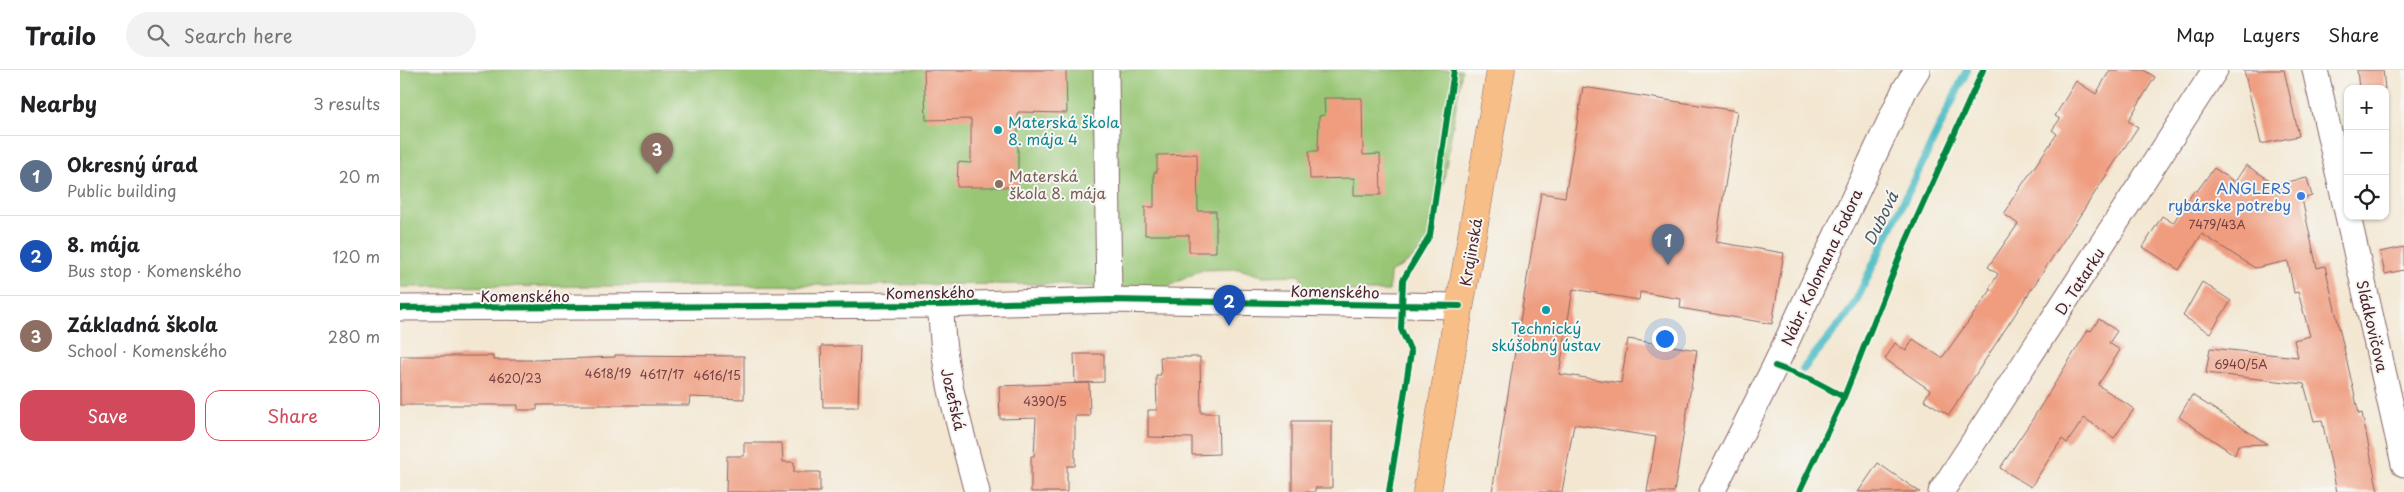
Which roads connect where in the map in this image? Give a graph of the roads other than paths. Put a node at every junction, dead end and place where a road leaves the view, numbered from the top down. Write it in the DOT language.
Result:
graph roads {
  1 [pos="1106,70"];
  2 [pos="1501,70"];
  3 [pos="1917,70"];
  4 [pos="2215,70"];
  5 [pos="2315,70"];
  6 [pos="2344,198"];
  7 [pos="2349,220"];
  8 [pos="1109,300"];
  9 [pos="941,305"];
  10 [pos="1460,306"];
  11 [pos="400,308"];
  12 [pos="2404,464"];
  13 [pos="977,492"];
  14 [pos="1427,492"];
  15 [pos="1712,492"];
  16 [pos="1942,492"];
  1 -- 8 [label="street"];
  2 -- 10 [label="main road, Krajinská"];
  3 -- 15 [label="street, Nábr. Kolomana Fodora"];
  4 -- 16 [label="street, D. Tatarku"];
  5 -- 6 [label="street, Sládkovičova"];
  7 -- 12 [label="street, Sládkovičova"];
  8 -- 9 [label="street, Komenského"];
  8 -- 10 [label="street, Komenského"];
  9 -- 11 [label="street, Komenského"];
  9 -- 13 [label="street, Jozefská"];
  10 -- 14 [label="main road, Krajinská"];
}
